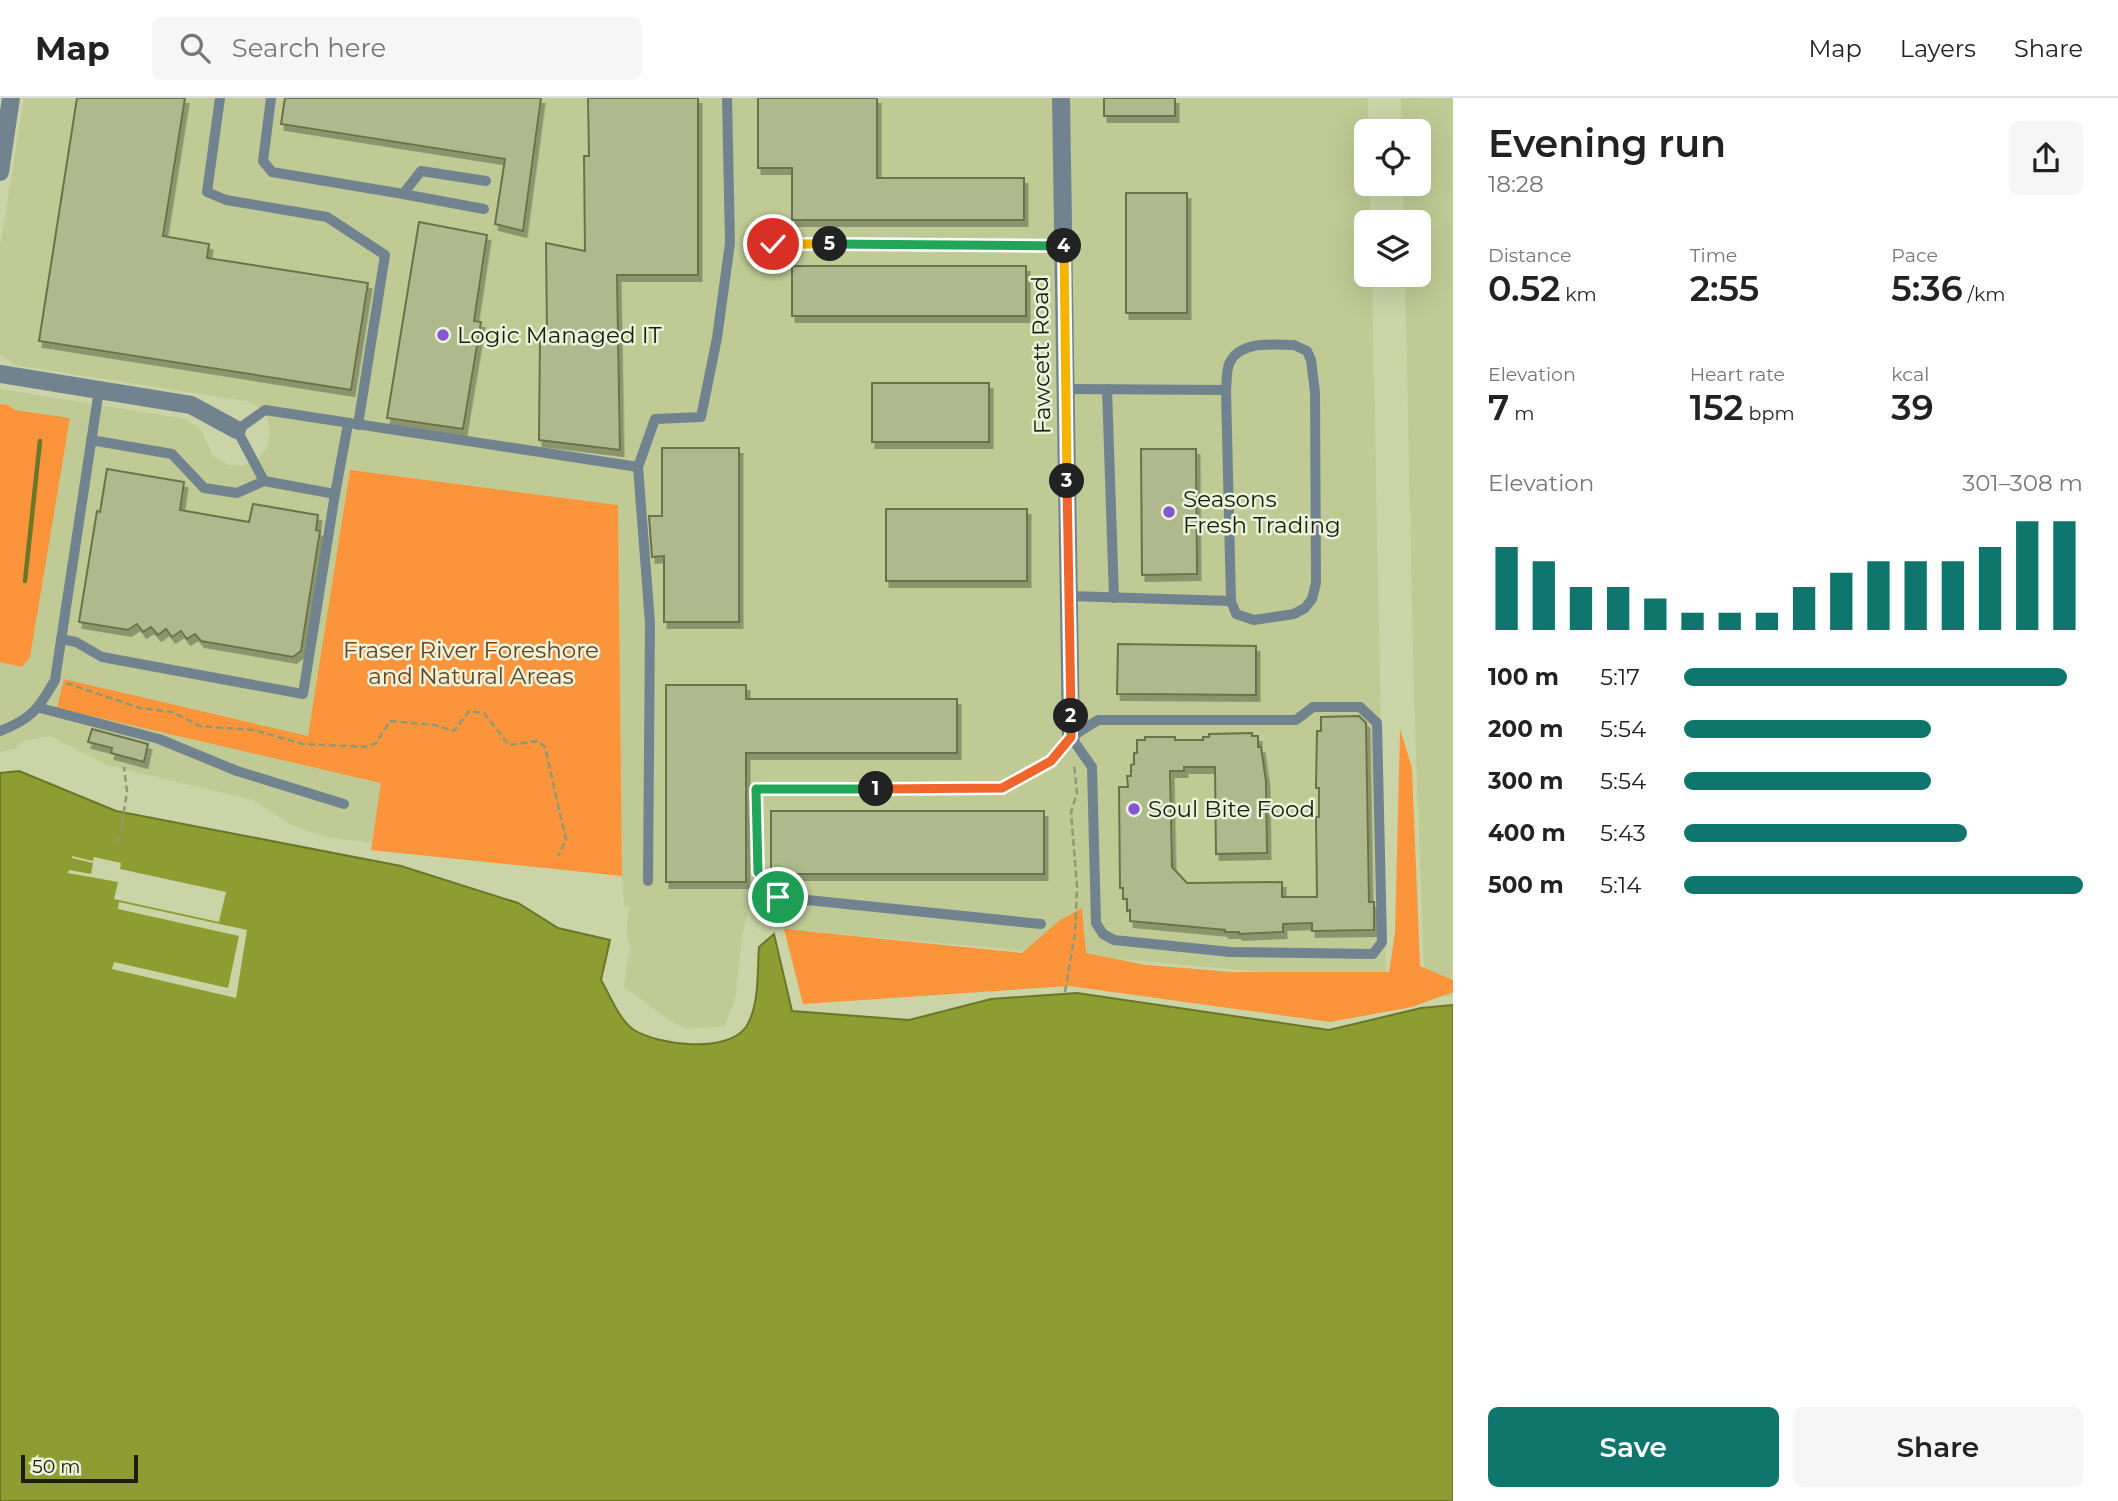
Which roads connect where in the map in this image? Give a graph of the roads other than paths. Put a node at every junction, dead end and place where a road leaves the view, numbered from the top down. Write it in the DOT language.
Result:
graph roads {
  1 [pos="11,98"];
  2 [pos="220,98"];
  3 [pos="271,98"];
  4 [pos="727,98"];
  5 [pos="1061,98"];
  6 [pos="2,144"];
  7 [pos="0,172"];
  8 [pos="486,181"];
  9 [pos="403,194"];
  10 [pos="484,209"];
  11 [pos="773,244"];
  12 [pos="1064,245"];
  13 [pos="0,374"];
  14 [pos="1066,389"];
  15 [pos="1107,389"];
  16 [pos="99,390"];
  17 [pos="1226,390"];
  18 [pos="353,425"];
  19 [pos="237,430"];
  20 [pos="91,440"];
  21 [pos="638,467"];
  22 [pos="264,481"];
  23 [pos="335,494"];
  24 [pos="1069,596"];
  25 [pos="1114,598"];
  26 [pos="1231,601"];
  27 [pos="61,639"];
  28 [pos="40,708"];
  29 [pos="0,732"];
  30 [pos="1071,737"];
  31 [pos="344,804"];
  32 [pos="648,881"];
  33 [pos="1041,924"];
  1 -- 6 [label="street"];
  2 -- 18 [label="lane"];
  3 -- 9 [label="lane"];
  4 -- 21 [label="lane"];
  5 -- 12 [label="street, Fawcett Road"];
  6 -- 7 [label="street"];
  8 -- 9 [label="lane"];
  9 -- 10 [label="lane"];
  11 -- 12 [label="lane"];
  12 -- 14 [label="street, Fawcett Road"];
  13 -- 16 [label="street"];
  14 -- 15 [label="lane"];
  14 -- 24 [label="street, Fawcett Road"];
  15 -- 17 [label="lane"];
  15 -- 25 [label="lane"];
  16 -- 19 [label="street"];
  16 -- 20 [label="lane"];
  17 -- 26 [label="lane"];
  17 -- 26 [label="lane"];
  18 -- 19 [label="lane"];
  18 -- 21 [label="lane"];
  18 -- 23 [label="lane"];
  19 -- 22 [label="lane"];
  20 -- 22 [label="lane"];
  20 -- 27 [label="lane"];
  21 -- 32 [label="lane"];
  22 -- 23 [label="lane"];
  23 -- 27 [label="lane"];
  24 -- 25 [label="lane"];
  24 -- 30 [label="street, Fawcett Road"];
  25 -- 26 [label="lane"];
  27 -- 28 [label="lane"];
  28 -- 29 [label="lane"];
  28 -- 31 [label="lane"];
  30 -- 30 [label="lane"];
  30 -- 33 [label="lane"];
}
